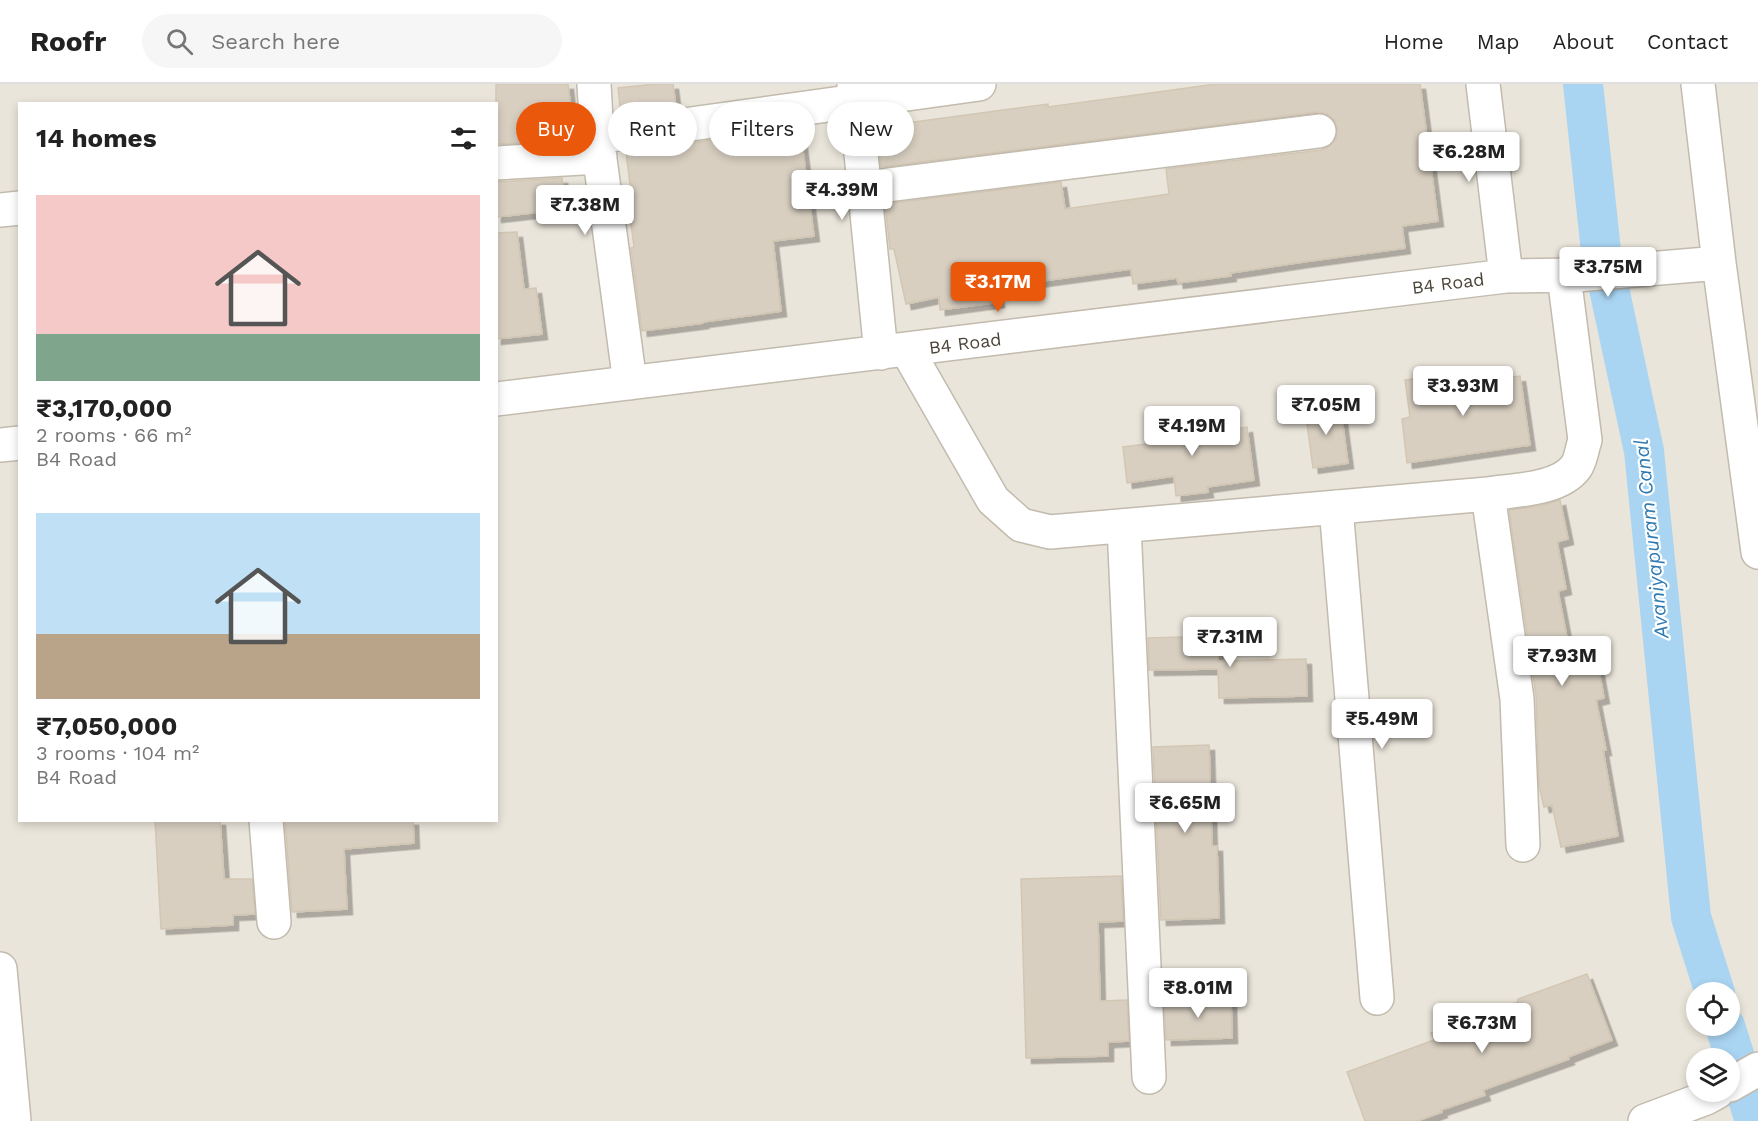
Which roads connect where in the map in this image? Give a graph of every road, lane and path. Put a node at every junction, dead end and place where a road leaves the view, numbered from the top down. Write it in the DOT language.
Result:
graph roads {
  1 [pos="594,84"];
  2 [pos="979,84"];
  3 [pos="1483,84"];
  4 [pos="1698,84"];
  5 [pos="855,93"];
  6 [pos="1319,131"];
  7 [pos="599,147"];
  8 [pos="498,163"];
  9 [pos="864,188"];
  10 [pos="18,208"];
  11 [pos="0,210"];
  12 [pos="1719,263"];
  13 [pos="1570,275"];
  14 [pos="1506,276"];
  15 [pos="894,352"];
  16 [pos="630,383"];
  17 [pos="498,399"];
  18 [pos="18,444"];
  19 [pos="0,445"];
  20 [pos="1488,494"];
  21 [pos="1336,507"];
  22 [pos="1124,526"];
  23 [pos="1758,552"];
  24 [pos="266,822"];
  25 [pos="1523,845"];
  26 [pos="274,922"];
  27 [pos="0,969"];
  28 [pos="1377,998"];
  29 [pos="1758,1069"];
  30 [pos="1149,1077"];
  31 [pos="1740,1079"];
  32 [pos="1692,1102"];
  33 [pos="14,1121"];
  34 [pos="1645,1121"];
  1 -- 7 [label="street"];
  2 -- 5 [label="street"];
  3 -- 14 [label="street"];
  4 -- 12 [label="street"];
  5 -- 7 [label="street"];
  5 -- 9 [label="street"];
  6 -- 9 [label="street"];
  7 -- 8 [label="street"];
  7 -- 16 [label="street"];
  9 -- 15 [label="street"];
  10 -- 11 [label="street"];
  12 -- 13 [label="street, B4 Road"];
  12 -- 23 [label="street"];
  13 -- 14 [label="street, B4 Road"];
  13 -- 20 [label="street"];
  14 -- 15 [label="street, B4 Road"];
  15 -- 16 [label="street, B4 Road"];
  15 -- 22 [label="street"];
  16 -- 17 [label="street, B4 Road"];
  18 -- 19 [label="street"];
  20 -- 21 [label="street"];
  20 -- 25 [label="street"];
  21 -- 22 [label="street"];
  21 -- 28 [label="street"];
  22 -- 30 [label="street"];
  24 -- 26 [label="street"];
  27 -- 33 [label="street"];
  29 -- 31 [label="street"];
  32 -- 34 [label="street"];
}
